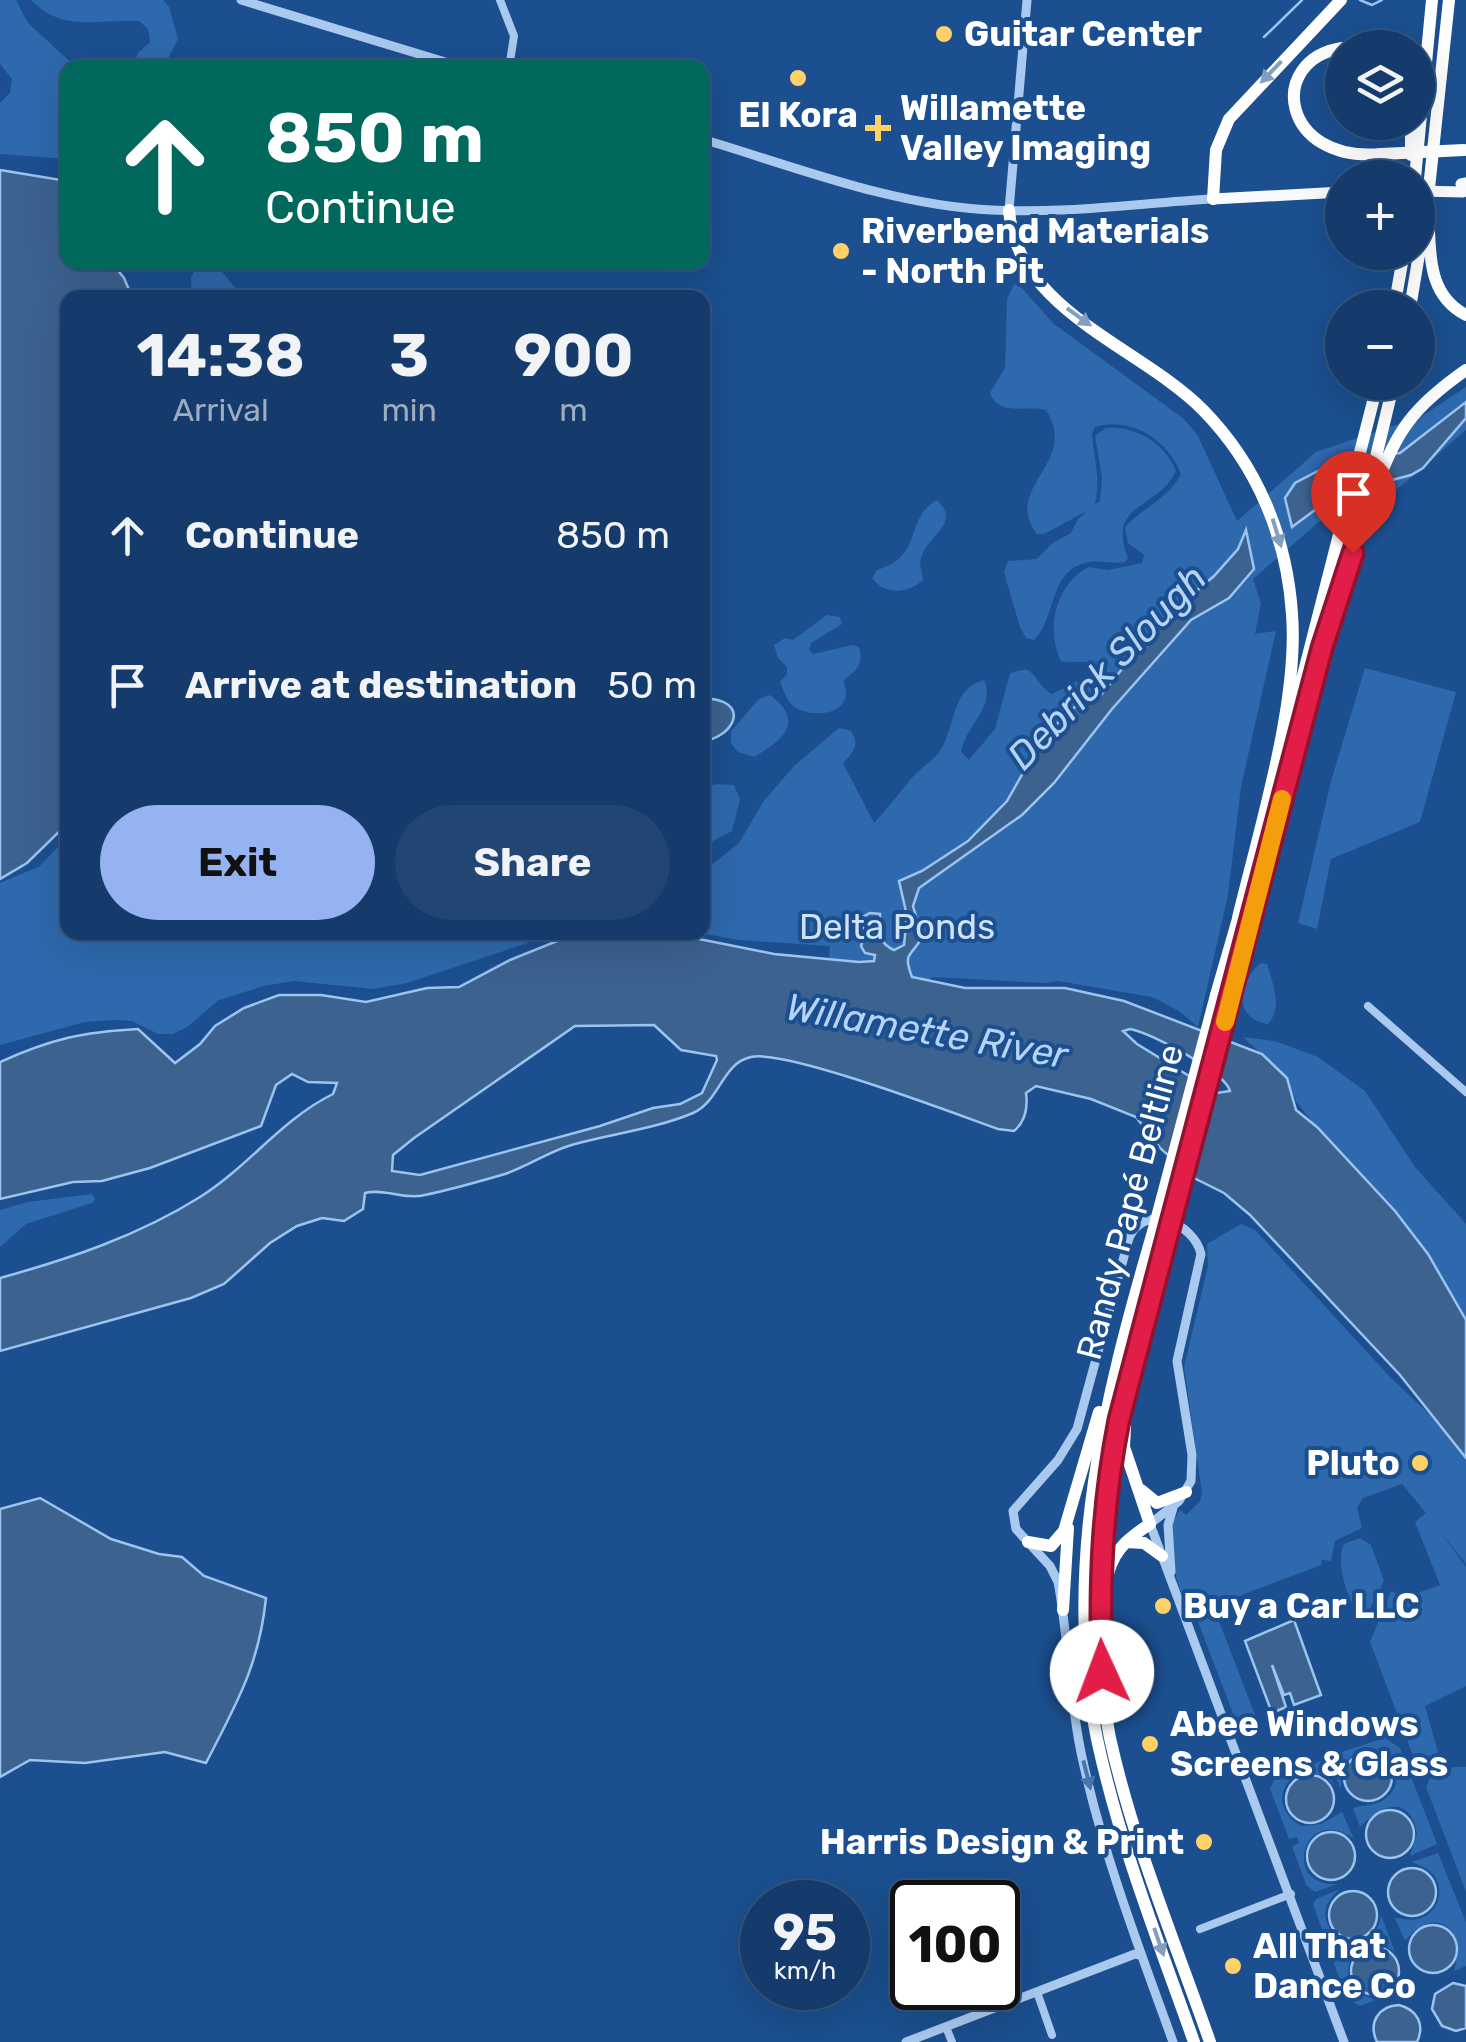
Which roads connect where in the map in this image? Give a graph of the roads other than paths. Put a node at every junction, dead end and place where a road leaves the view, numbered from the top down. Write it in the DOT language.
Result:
graph roads {
  1 [pos="241,0"];
  2 [pos="500,0"];
  3 [pos="1027,0"];
  4 [pos="1432,0"];
  5 [pos="1340,1"];
  6 [pos="1449,6"];
  7 [pos="1325,54"];
  8 [pos="438,60"];
  9 [pos="510,60"];
  10 [pos="710,141"];
  11 [pos="1465,150"];
  12 [pos="1415,160"];
  13 [pos="1433,160"];
  14 [pos="1435,189"];
  15 [pos="1464,189"];
  16 [pos="1325,193"];
  17 [pos="1214,198"];
  18 [pos="1009,210"];
  19 [pos="1433,270"];
  20 [pos="1466,315"];
  21 [pos="1466,370"];
  22 [pos="1373,400"];
  23 [pos="1390,400"];
  24 [pos="1371,493"];
  25 [pos="1238,918"];
  26 [pos="1368,1006"];
  27 [pos="1466,1092"];
  28 [pos="1155,1282"];
  29 [pos="1114,1372"];
  30 [pos="1134,1483"];
  31 [pos="1186,1492"];
  32 [pos="1175,1505"];
  33 [pos="1070,1510"];
  34 [pos="1150,1524"];
  35 [pos="1028,1542"];
  36 [pos="1124,1543"];
  37 [pos="1162,1556"];
  38 [pos="1173,1584"];
  39 [pos="1063,1610"];
  40 [pos="1100,1621"];
  41 [pos="1291,1894"];
  42 [pos="1200,1929"];
  43 [pos="1142,1956"];
  44 [pos="1037,1992"];
  45 [pos="946,2027"];
  46 [pos="1052,2034"];
  47 [pos="906,2042"];
  48 [pos="952,2042"];
  49 [pos="1172,2042"];
  50 [pos="1194,2042"];
  51 [pos="1210,2042"];
  52 [pos="1344,2042"];
  1 -- 8 [label="street"];
  2 -- 9 [label="street"];
  3 -- 18 [label="street"];
  4 -- 12 [label="highway"];
  5 -- 17 [label="highway, one-way"];
  6 -- 13 [label="highway"];
  7 -- 11 [label="highway, bridge"];
  10 -- 18 [label="street"];
  14 -- 15 [label="highway, bridge"];
  16 -- 17 [label="highway"];
  17 -- 18 [label="street"];
  18 -- 25 [label="highway, one-way"];
  19 -- 20 [label="highway"];
  21 -- 24 [label="highway"];
  22 -- 25 [label="highway, Randy Papé Beltline"];
  23 -- 24 [label="highway"];
  24 -- 28 [label="highway, Randy Papé Beltline, bridge"];
  25 -- 29 [label="highway, Randy Papé Beltline, bridge"];
  26 -- 27 [label="street"];
  28 -- 30 [label="highway"];
  28 -- 40 [label="highway, Randy Papé Beltline"];
  29 -- 33 [label="highway"];
  29 -- 50 [label="highway, Randy Papé Beltline, one-way"];
  30 -- 31 [label="highway"];
  30 -- 34 [label="highway"];
  31 -- 32 [label="street"];
  31 -- 35 [label="street"];
  32 -- 34 [label="street"];
  32 -- 38 [label="street"];
  33 -- 35 [label="highway"];
  33 -- 39 [label="highway"];
  34 -- 36 [label="highway"];
  34 -- 37 [label="street"];
  35 -- 39 [label="street"];
  36 -- 37 [label="highway"];
  36 -- 40 [label="highway"];
  37 -- 38 [label="street"];
  38 -- 41 [label="street"];
  39 -- 43 [label="street, one-way"];
  40 -- 51 [label="highway, Randy Papé Beltline"];
  41 -- 42 [label="street"];
  41 -- 52 [label="street"];
  43 -- 44 [label="street"];
  43 -- 49 [label="street"];
  44 -- 45 [label="street"];
  44 -- 46 [label="street"];
  45 -- 47 [label="street"];
  45 -- 48 [label="street"];
}
